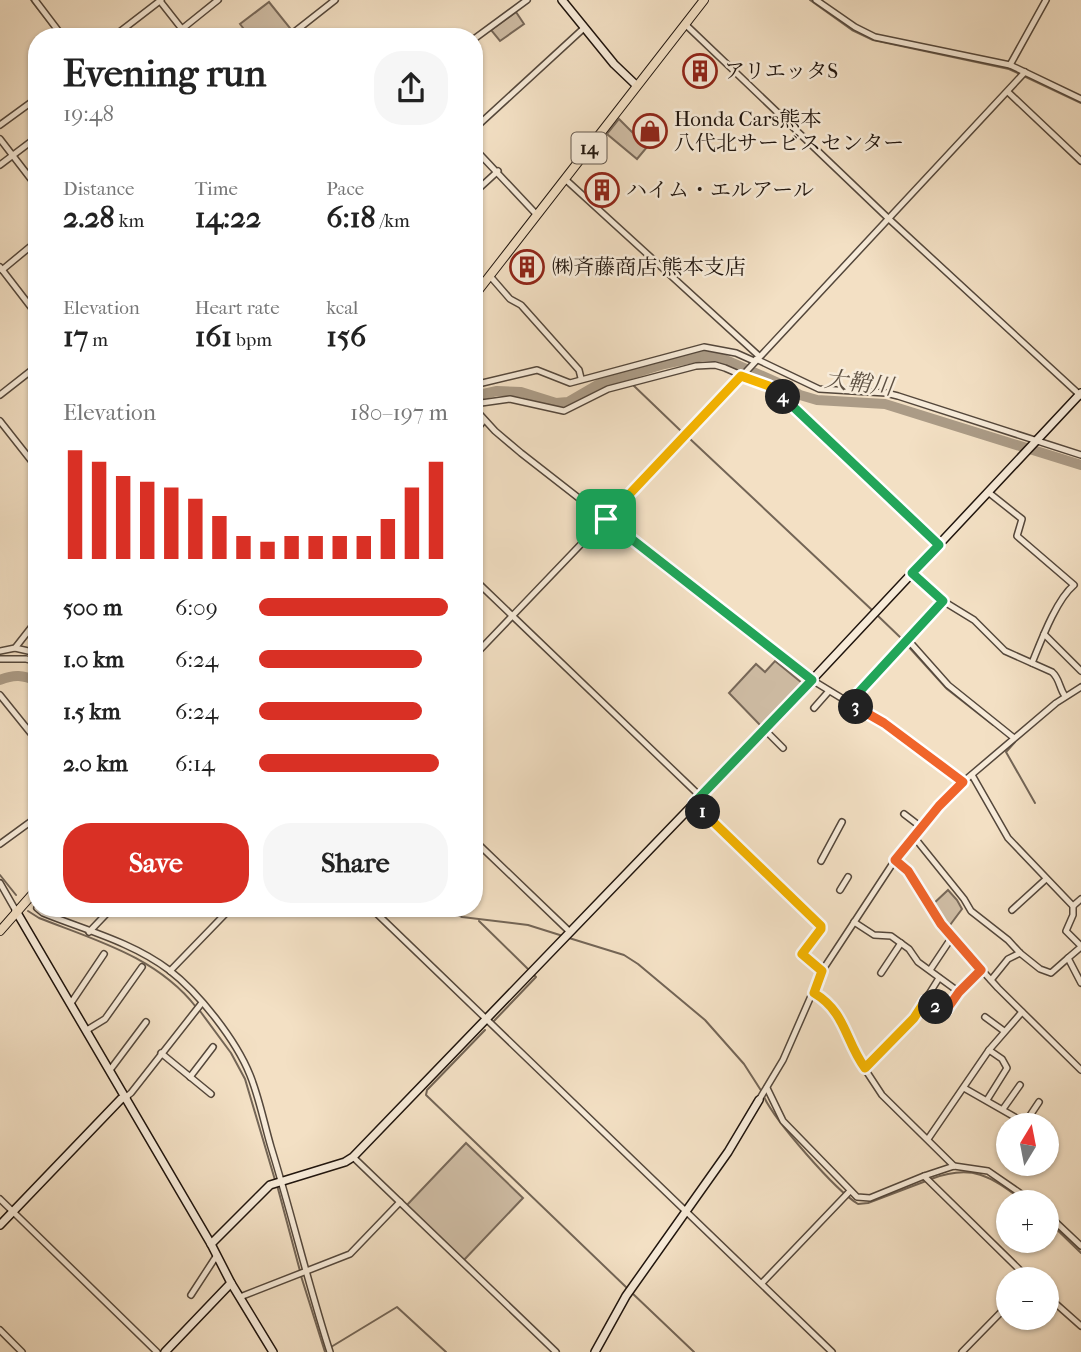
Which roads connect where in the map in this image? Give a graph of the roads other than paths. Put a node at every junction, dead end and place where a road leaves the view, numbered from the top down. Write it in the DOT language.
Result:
graph roads {
  1 [pos="35,0"];
  2 [pos="160,0"];
  3 [pos="218,0"];
  4 [pos="335,0"];
  5 [pos="527,0"];
  6 [pos="562,0"];
  7 [pos="704,0"];
  8 [pos="816,0"];
  9 [pos="1046,0"];
  10 [pos="685,24"];
  11 [pos="56,28"];
  12 [pos="124,28"];
  13 [pos="181,28"];
  14 [pos="183,28"];
  15 [pos="299,28"];
  16 [pos="584,28"];
  17 [pos="483,32"];
  18 [pos="1010,65"];
  19 [pos="1023,75"];
  20 [pos="636,86"];
  21 [pos="1008,92"];
  22 [pos="1081,99"];
  23 [pos="28,105"];
  24 [pos="483,121"];
  25 [pos="0,125"];
  26 [pos="0,139"];
  27 [pos="28,143"];
  28 [pos="12,155"];
  29 [pos="483,157"];
  30 [pos="1081,161"];
  31 [pos="0,165"];
  32 [pos="498,171"];
  33 [pos="28,175"];
  34 [pos="565,179"];
  35 [pos="483,185"];
  36 [pos="537,215"];
  37 [pos="889,219"];
  38 [pos="28,248"];
  39 [pos="1,268"];
  40 [pos="490,276"];
  41 [pos="483,285"];
  42 [pos="28,303"];
  43 [pos="755,360"];
  44 [pos="28,373"];
  45 [pos="742,375"];
  46 [pos="581,378"];
  47 [pos="483,383"];
  48 [pos="1081,394"];
  49 [pos="0,395"];
  50 [pos="483,404"];
  51 [pos="484,420"];
  52 [pos="0,421"];
  53 [pos="1035,443"];
  54 [pos="1081,455"];
  55 [pos="28,457"];
  56 [pos="988,492"];
  57 [pos="606,519"];
  58 [pos="939,545"];
  59 [pos="912,573"];
  60 [pos="1074,586"];
  61 [pos="483,588"];
  62 [pos="1081,592"];
  63 [pos="943,601"];
  64 [pos="513,616"];
  65 [pos="28,631"];
  66 [pos="1044,634"];
  67 [pos="908,640"];
  68 [pos="15,648"];
  69 [pos="483,648"];
  70 [pos="0,651"];
  71 [pos="28,651"];
  72 [pos="0,659"];
  73 [pos="28,660"];
  74 [pos="1032,663"];
  75 [pos="1081,671"];
  76 [pos="812,680"];
  77 [pos="1081,687"];
  78 [pos="829,691"];
  79 [pos="0,696"];
  80 [pos="1065,696"];
  81 [pos="849,703"];
  82 [pos="814,708"];
  83 [pos="28,730"];
  84 [pos="765,730"];
  85 [pos="1014,738"];
  86 [pos="783,748"];
  87 [pos="972,775"];
  88 [pos="963,782"];
  89 [pos="700,796"];
  90 [pos="694,803"];
  91 [pos="904,814"];
  92 [pos="842,822"];
  93 [pos="28,824"];
  94 [pos="921,827"];
  95 [pos="914,837"];
  96 [pos="0,844"];
  97 [pos="483,849"];
  98 [pos="895,860"];
  99 [pos="821,861"];
  100 [pos="848,877"];
  101 [pos="1046,879"];
  102 [pos="0,883"];
  103 [pos="840,890"];
  104 [pos="27,900"];
  105 [pos="1081,900"];
  106 [pos="1073,906"];
  107 [pos="1012,910"];
  108 [pos="16,911"];
  109 [pos="56,917"];
  110 [pos="103,917"];
  111 [pos="222,917"];
  112 [pos="380,917"];
  113 [pos="854,922"];
  114 [pos="0,931"];
  115 [pos="89,932"];
  116 [pos="569,932"];
  117 [pos="952,937"];
  118 [pos="901,943"];
  119 [pos="1081,947"];
  120 [pos="1020,953"];
  121 [pos="104,954"];
  122 [pos="1068,958"];
  123 [pos="142,967"];
  124 [pos="930,970"];
  125 [pos="981,970"];
  126 [pos="170,971"];
  127 [pos="822,971"];
  128 [pos="881,973"];
  129 [pos="939,978"];
  130 [pos="991,980"];
  131 [pos="1081,983"];
  132 [pos="959,992"];
  133 [pos="814,993"];
  134 [pos="925,1001"];
  135 [pos="71,1003"];
  136 [pos="200,1005"];
  137 [pos="1022,1012"];
  138 [pos="985,1017"];
  139 [pos="486,1019"];
  140 [pos="146,1022"];
  141 [pos="87,1030"];
  142 [pos="1004,1031"];
  143 [pos="214,1047"];
  144 [pos="989,1050"];
  145 [pos="161,1054"];
  146 [pos="1081,1059"];
  147 [pos="865,1068"];
  148 [pos="1078,1068"];
  149 [pos="110,1070"];
  150 [pos="190,1077"];
  151 [pos="1020,1085"];
  152 [pos="766,1088"];
  153 [pos="964,1088"];
  154 [pos="211,1094"];
  155 [pos="126,1097"];
  156 [pos="760,1099"];
  157 [pos="988,1100"];
  158 [pos="1039,1102"];
  159 [pos="1003,1109"];
  160 [pos="928,1139"];
  161 [pos="352,1157"];
  162 [pos="954,1166"];
  163 [pos="927,1179"];
  164 [pos="277,1183"];
  165 [pos="1016,1190"];
  166 [pos="848,1194"];
  167 [pos="0,1199"];
  168 [pos="400,1202"];
  169 [pos="13,1212"];
  170 [pos="687,1212"];
  171 [pos="0,1225"];
  172 [pos="1059,1225"];
  173 [pos="211,1244"];
  174 [pos="1081,1246"];
  175 [pos="217,1255"];
  176 [pos="1017,1267"];
  177 [pos="304,1271"];
  178 [pos="231,1283"];
  179 [pos="762,1283"];
  180 [pos="191,1295"];
  181 [pos="240,1297"];
  182 [pos="1059,1307"];
  183 [pos="996,1317"];
  184 [pos="1081,1326"];
  185 [pos="0,1330"];
  186 [pos="22,1352"];
  187 [pos="157,1352"];
  188 [pos="166,1352"];
  189 [pos="273,1352"];
  190 [pos="330,1352"];
  191 [pos="556,1352"];
  192 [pos="595,1352"];
  193 [pos="832,1352"];
  194 [pos="962,1352"];
  1 -- 11 [label="street"];
  2 -- 12 [label="street"];
  2 -- 13 [label="street"];
  3 -- 14 [label="street"];
  4 -- 15 [label="street"];
  5 -- 17 [label="street"];
  6 -- 16 [label="street"];
  7 -- 10 [label="main road, 14"];
  8 -- 18 [label="street"];
  9 -- 18 [label="street"];
  10 -- 20 [label="main road, 14"];
  10 -- 37 [label="street"];
  16 -- 20 [label="street"];
  16 -- 24 [label="street"];
  18 -- 19 [label="street"];
  19 -- 21 [label="street"];
  19 -- 22 [label="street"];
  20 -- 34 [label="main road, 14"];
  21 -- 30 [label="street"];
  21 -- 37 [label="street"];
  23 -- 25 [label="street"];
  26 -- 28 [label="street"];
  27 -- 28 [label="street"];
  28 -- 31 [label="street"];
  28 -- 33 [label="street"];
  29 -- 32 [label="street"];
  32 -- 35 [label="street"];
  32 -- 36 [label="street"];
  34 -- 36 [label="main road, 14"];
  34 -- 43 [label="street"];
  36 -- 40 [label="main road, 14"];
  37 -- 43 [label="street"];
  37 -- 48 [label="street"];
  38 -- 39 [label="street"];
  39 -- 42 [label="street"];
  40 -- 41 [label="main road, 14"];
  40 -- 46 [label="street"];
  43 -- 45 [label="street"];
  43 -- 46 [label="street"];
  43 -- 53 [label="street"];
  44 -- 49 [label="street"];
  45 -- 50 [label="street"];
  45 -- 57 [label="street"];
  45 -- 58 [label="street"];
  46 -- 47 [label="street"];
  48 -- 53 [label="street"];
  51 -- 57 [label="street"];
  52 -- 55 [label="street"];
  53 -- 54 [label="street"];
  53 -- 56 [label="street"];
  56 -- 58 [label="street"];
  56 -- 60 [label="street"];
  57 -- 64 [label="street"];
  57 -- 76 [label="street"];
  58 -- 59 [label="street"];
  59 -- 63 [label="street"];
  59 -- 76 [label="street"];
  60 -- 62 [label="street"];
  60 -- 66 [label="street"];
  61 -- 64 [label="street"];
  63 -- 67 [label="street"];
  63 -- 74 [label="street"];
  64 -- 69 [label="street"];
  64 -- 89 [label="street"];
  65 -- 68 [label="street"];
  66 -- 74 [label="street"];
  66 -- 75 [label="street"];
  67 -- 81 [label="street"];
  67 -- 85 [label="street"];
  68 -- 70 [label="street"];
  68 -- 71 [label="street"];
  72 -- 73 [label="street"];
  74 -- 80 [label="street"];
  76 -- 78 [label="street"];
  76 -- 84 [label="street"];
  77 -- 80 [label="street"];
  78 -- 81 [label="street"];
  78 -- 82 [label="street"];
  79 -- 83 [label="street"];
  80 -- 85 [label="street"];
  81 -- 88 [label="street"];
  84 -- 86 [label="street"];
  84 -- 89 [label="street"];
  85 -- 87 [label="street"];
  87 -- 88 [label="street"];
  87 -- 101 [label="street"];
  88 -- 94 [label="street"];
  89 -- 90 [label="street"];
  90 -- 116 [label="street"];
  90 -- 127 [label="street"];
  91 -- 94 [label="street"];
  92 -- 99 [label="street"];
  93 -- 96 [label="street"];
  94 -- 95 [label="street"];
  95 -- 98 [label="street"];
  95 -- 120 [label="street"];
  97 -- 116 [label="street"];
  98 -- 113 [label="street"];
  98 -- 117 [label="street"];
  100 -- 103 [label="street"];
  101 -- 106 [label="street"];
  101 -- 107 [label="street"];
  102 -- 108 [label="street"];
  104 -- 108 [label="main road"];
  105 -- 106 [label="street"];
  106 -- 119 [label="street"];
  108 -- 114 [label="main road"];
  108 -- 135 [label="street"];
  109 -- 115 [label="street"];
  110 -- 115 [label="street"];
  111 -- 126 [label="street"];
  112 -- 139 [label="street"];
  113 -- 118 [label="street"];
  113 -- 127 [label="street"];
  115 -- 126 [label="street"];
  116 -- 139 [label="street"];
  117 -- 124 [label="street"];
  117 -- 125 [label="street"];
  118 -- 124 [label="street"];
  118 -- 128 [label="street"];
  119 -- 122 [label="street"];
  120 -- 122 [label="street"];
  120 -- 130 [label="street"];
  121 -- 135 [label="street"];
  122 -- 131 [label="street"];
  123 -- 141 [label="street"];
  124 -- 129 [label="street"];
  125 -- 130 [label="street"];
  125 -- 132 [label="street"];
  126 -- 136 [label="street"];
  127 -- 133 [label="street"];
  129 -- 132 [label="street"];
  129 -- 134 [label="street"];
  130 -- 137 [label="street"];
  132 -- 134 [label="street"];
  133 -- 147 [label="street"];
  133 -- 152 [label="street"];
  134 -- 147 [label="street"];
  135 -- 141 [label="street"];
  136 -- 145 [label="street"];
  136 -- 164 [label="street"];
  137 -- 142 [label="street"];
  137 -- 148 [label="street"];
  138 -- 142 [label="street"];
  139 -- 161 [label="street"];
  139 -- 170 [label="street"];
  140 -- 149 [label="street"];
  141 -- 149 [label="street"];
  142 -- 144 [label="street"];
  143 -- 150 [label="street"];
  144 -- 153 [label="street"];
  144 -- 157 [label="street"];
  145 -- 150 [label="street"];
  145 -- 155 [label="street"];
  146 -- 148 [label="street"];
  147 -- 160 [label="street"];
  149 -- 155 [label="street"];
  150 -- 154 [label="street"];
  151 -- 159 [label="street"];
  152 -- 156 [label="street"];
  152 -- 166 [label="street"];
  153 -- 157 [label="street"];
  153 -- 160 [label="street"];
  155 -- 169 [label="street"];
  155 -- 173 [label="street"];
  156 -- 170 [label="street"];
  157 -- 159 [label="street"];
  158 -- 159 [label="street"];
  160 -- 162 [label="street"];
  161 -- 164 [label="street"];
  161 -- 168 [label="street"];
  162 -- 163 [label="street"];
  162 -- 165 [label="street"];
  163 -- 166 [label="street"];
  163 -- 176 [label="street"];
  164 -- 173 [label="street"];
  164 -- 177 [label="street"];
  166 -- 179 [label="street"];
  167 -- 169 [label="street"];
  168 -- 177 [label="street"];
  168 -- 191 [label="street"];
  169 -- 171 [label="street"];
  169 -- 187 [label="street"];
  170 -- 179 [label="street"];
  170 -- 192 [label="street"];
  172 -- 174 [label="street"];
  173 -- 175 [label="street"];
  175 -- 178 [label="street"];
  175 -- 180 [label="street"];
  177 -- 181 [label="street"];
  177 -- 190 [label="street"];
  178 -- 181 [label="street"];
  178 -- 188 [label="street"];
  179 -- 193 [label="street"];
  181 -- 189 [label="street"];
  182 -- 184 [label="street"];
  183 -- 194 [label="street"];
  185 -- 186 [label="street"];
}
